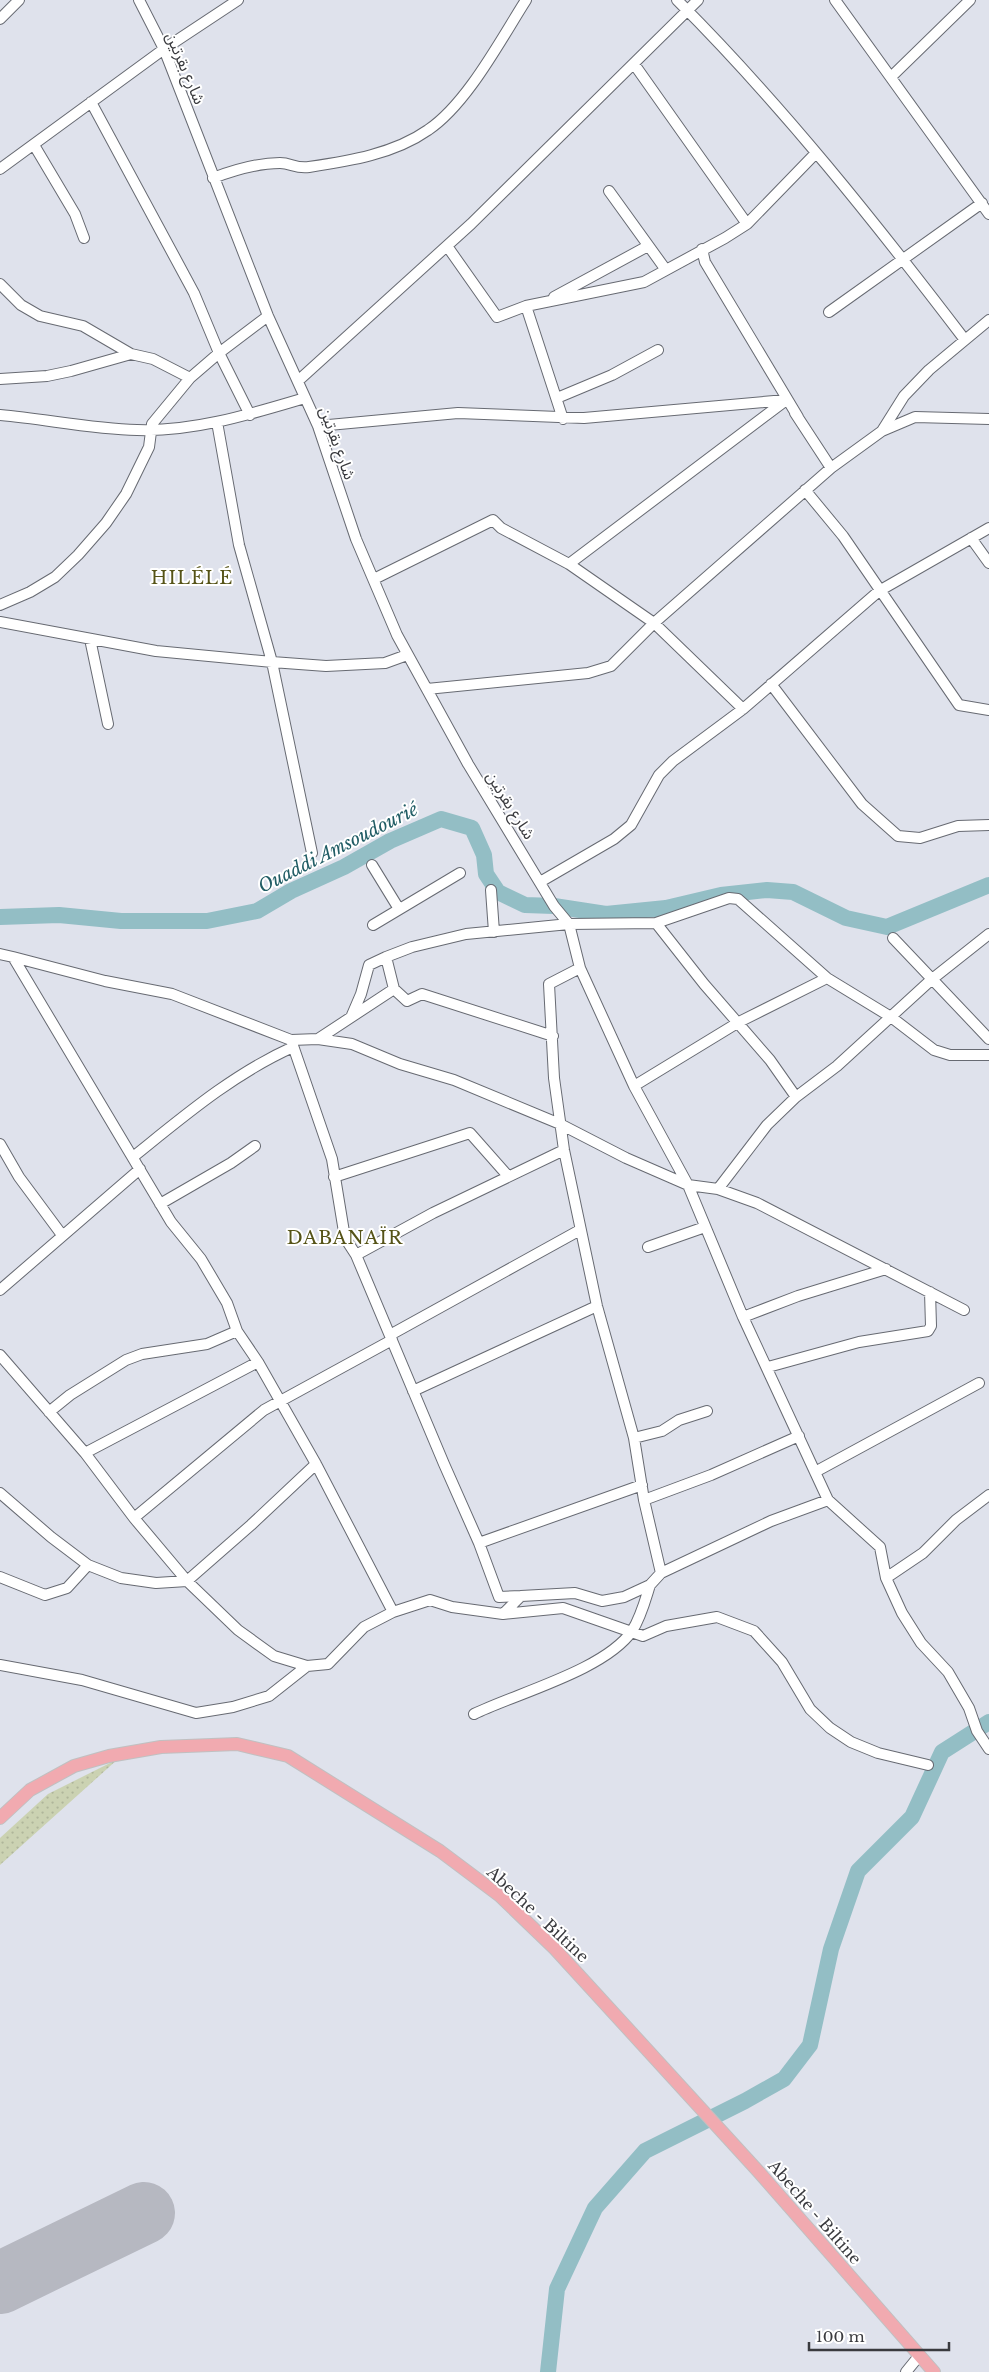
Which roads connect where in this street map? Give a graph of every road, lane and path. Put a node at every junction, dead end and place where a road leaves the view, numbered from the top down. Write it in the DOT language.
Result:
graph roads {
  1 [pos="19,0"];
  2 [pos="139,0"];
  3 [pos="238,0"];
  4 [pos="526,0"];
  5 [pos="677,0"];
  6 [pos="698,0"];
  7 [pos="835,0"];
  8 [pos="970,0"];
  9 [pos="688,10"];
  10 [pos="0,19"];
  11 [pos="164,49"];
  12 [pos="634,64"];
  13 [pos="891,77"];
  14 [pos="91,102"];
  15 [pos="34,144"];
  16 [pos="815,154"];
  17 [pos="0,169"];
  18 [pos="213,178"];
  19 [pos="608,191"];
  20 [pos="982,203"];
  21 [pos="989,214"];
  22 [pos="747,224"];
  23 [pos="84,238"];
  24 [pos="447,246"];
  25 [pos="648,246"];
  26 [pos="702,249"];
  27 [pos="903,258"];
  28 [pos="666,270"];
  29 [pos="0,284"];
  30 [pos="545,302"];
  31 [pos="526,306"];
  32 [pos="829,312"];
  33 [pos="268,316"];
  34 [pos="989,320"];
  35 [pos="965,340"];
  36 [pos="658,350"];
  37 [pos="219,353"];
  38 [pos="131,354"];
  39 [pos="190,378"];
  40 [pos="0,379"];
  41 [pos="299,380"];
  42 [pos="305,398"];
  43 [pos="557,398"];
  44 [pos="786,400"];
  45 [pos="0,415"];
  46 [pos="250,415"];
  47 [pos="798,418"];
  48 [pos="562,419"];
  49 [pos="989,419"];
  50 [pos="217,422"];
  51 [pos="318,426"];
  52 [pos="152,430"];
  53 [pos="882,432"];
  54 [pos="831,468"];
  55 [pos="805,490"];
  56 [pos="989,528"];
  57 [pos="970,538"];
  58 [pos="989,563"];
  59 [pos="569,564"];
  60 [pos="374,579"];
  61 [pos="879,591"];
  62 [pos="0,605"];
  63 [pos="0,622"];
  64 [pos="654,622"];
  65 [pos="90,640"];
  66 [pos="407,655"];
  67 [pos="272,662"];
  68 [pos="771,684"];
  69 [pos="427,689"];
  70 [pos="743,708"];
  71 [pos="989,710"];
  72 [pos="108,724"];
  73 [pos="989,825"];
  74 [pos="312,854"];
  75 [pos="372,865"];
  76 [pos="460,873"];
  77 [pos="540,882"];
  78 [pos="491,890"];
  79 [pos="399,910"];
  80 [pos="656,923"];
  81 [pos="569,924"];
  82 [pos="373,925"];
  83 [pos="494,932"];
  84 [pos="989,935"];
  85 [pos="893,938"];
  86 [pos="0,952"];
  87 [pos="13,957"];
  88 [pos="386,957"];
  89 [pos="580,968"];
  90 [pos="828,978"];
  91 [pos="931,980"];
  92 [pos="394,989"];
  93 [pos="352,1016"];
  94 [pos="891,1017"];
  95 [pos="739,1022"];
  96 [pos="553,1036"];
  97 [pos="318,1039"];
  98 [pos="989,1039"];
  99 [pos="292,1043"];
  100 [pos="989,1055"];
  101 [pos="634,1086"];
  102 [pos="796,1097"];
  103 [pos="560,1124"];
  104 [pos="0,1144"];
  105 [pos="255,1146"];
  106 [pos="564,1150"];
  107 [pos="133,1157"];
  108 [pos="140,1169"];
  109 [pos="334,1176"];
  110 [pos="508,1176"];
  111 [pos="688,1185"];
  112 [pos="718,1189"];
  113 [pos="160,1204"];
  114 [pos="705,1227"];
  115 [pos="580,1230"];
  116 [pos="62,1235"];
  117 [pos="648,1247"];
  118 [pos="356,1255"];
  119 [pos="886,1269"];
  120 [pos="0,1290"];
  121 [pos="930,1292"];
  122 [pos="597,1306"];
  123 [pos="964,1310"];
  124 [pos="743,1317"];
  125 [pos="237,1332"];
  126 [pos="391,1338"];
  127 [pos="0,1354"];
  128 [pos="258,1362"];
  129 [pos="768,1368"];
  130 [pos="979,1383"];
  131 [pos="413,1391"];
  132 [pos="281,1400"];
  133 [pos="707,1410"];
  134 [pos="49,1412"];
  135 [pos="799,1436"];
  136 [pos="634,1438"];
  137 [pos="85,1453"];
  138 [pos="316,1464"];
  139 [pos="815,1472"];
  140 [pos="642,1485"];
  141 [pos="0,1493"];
  142 [pos="989,1494"];
  143 [pos="644,1500"];
  144 [pos="828,1500"];
  145 [pos="134,1518"];
  146 [pos="479,1543"];
  147 [pos="88,1565"];
  148 [pos="661,1573"];
  149 [pos="0,1577"];
  150 [pos="886,1578"];
  151 [pos="187,1581"];
  152 [pos="650,1585"];
  153 [pos="521,1596"];
  154 [pos="393,1612"];
  155 [pos="503,1614"];
  156 [pos="631,1631"];
  157 [pos="0,1665"];
  158 [pos="307,1666"];
  159 [pos="474,1714"];
  160 [pos="989,1749"];
  161 [pos="928,1764"];
  162 [pos="0,1818"];
  163 [pos="919,2356"];
  164 [pos="906,2372"];
  165 [pos="934,2372"];
  1 -- 10 [label="street"];
  2 -- 11 [label="street, شارع بقرتين"];
  3 -- 11 [label="street"];
  4 -- 18 [label="street"];
  5 -- 9 [label="street"];
  6 -- 9 [label="street"];
  7 -- 13 [label="street"];
  8 -- 13 [label="street"];
  9 -- 12 [label="street"];
  9 -- 16 [label="street"];
  11 -- 14 [label="street"];
  11 -- 18 [label="street, شارع بقرتين"];
  12 -- 22 [label="street"];
  12 -- 24 [label="street"];
  13 -- 20 [label="street"];
  14 -- 15 [label="street"];
  14 -- 37 [label="street"];
  15 -- 17 [label="street"];
  15 -- 23 [label="street"];
  16 -- 22 [label="street"];
  16 -- 27 [label="street"];
  18 -- 33 [label="street, شارع بقرتين"];
  19 -- 25 [label="street"];
  20 -- 21 [label="street"];
  20 -- 27 [label="street"];
  22 -- 26 [label="street"];
  24 -- 31 [label="street"];
  24 -- 41 [label="street"];
  25 -- 28 [label="street"];
  25 -- 30 [label="street"];
  26 -- 28 [label="street"];
  26 -- 47 [label="street"];
  27 -- 32 [label="street"];
  27 -- 35 [label="street"];
  28 -- 30 [label="street"];
  29 -- 38 [label="street"];
  30 -- 31 [label="street"];
  31 -- 43 [label="street"];
  33 -- 37 [label="street"];
  33 -- 41 [label="street, شارع بقرتين"];
  34 -- 35 [label="street"];
  35 -- 53 [label="street"];
  36 -- 43 [label="street"];
  37 -- 39 [label="street"];
  37 -- 46 [label="street"];
  38 -- 39 [label="street"];
  38 -- 40 [label="street"];
  39 -- 52 [label="street"];
  41 -- 42 [label="street, شارع بقرتين"];
  42 -- 46 [label="street"];
  42 -- 51 [label="street, شارع بقرتين"];
  43 -- 48 [label="street"];
  44 -- 47 [label="street"];
  44 -- 48 [label="street"];
  44 -- 59 [label="street"];
  45 -- 52 [label="street"];
  46 -- 50 [label="street"];
  47 -- 54 [label="street"];
  48 -- 51 [label="street"];
  49 -- 53 [label="street"];
  50 -- 52 [label="street"];
  50 -- 67 [label="street"];
  51 -- 60 [label="street, شارع بقرتين"];
  52 -- 62 [label="street"];
  53 -- 54 [label="street"];
  54 -- 55 [label="street"];
  55 -- 61 [label="street"];
  55 -- 64 [label="street"];
  56 -- 57 [label="street"];
  57 -- 58 [label="street"];
  57 -- 61 [label="street"];
  59 -- 60 [label="street"];
  59 -- 64 [label="street"];
  60 -- 66 [label="street, شارع بقرتين"];
  61 -- 68 [label="street"];
  61 -- 71 [label="street"];
  63 -- 65 [label="street"];
  64 -- 69 [label="street"];
  64 -- 70 [label="street"];
  65 -- 67 [label="street"];
  65 -- 72 [label="street"];
  66 -- 67 [label="street"];
  66 -- 69 [label="street, شارع بقرتين"];
  67 -- 74 [label="street"];
  68 -- 70 [label="street"];
  68 -- 73 [label="street"];
  69 -- 77 [label="street, شارع بقرتين"];
  70 -- 77 [label="street"];
  75 -- 79 [label="street"];
  76 -- 79 [label="street"];
  77 -- 81 [label="street, شارع بقرتين"];
  78 -- 83 [label="street"];
  79 -- 82 [label="street"];
  80 -- 81 [label="street"];
  80 -- 90 [label="street"];
  80 -- 95 [label="street"];
  81 -- 83 [label="street"];
  81 -- 89 [label="street"];
  83 -- 88 [label="street"];
  84 -- 91 [label="street"];
  85 -- 91 [label="street"];
  86 -- 87 [label="street"];
  87 -- 99 [label="street"];
  87 -- 107 [label="street"];
  88 -- 92 [label="street"];
  88 -- 93 [label="street"];
  89 -- 96 [label="street"];
  89 -- 101 [label="street"];
  90 -- 94 [label="street"];
  90 -- 95 [label="street"];
  91 -- 94 [label="street"];
  91 -- 98 [label="street"];
  92 -- 93 [label="street"];
  92 -- 96 [label="street"];
  93 -- 97 [label="street"];
  94 -- 100 [label="street"];
  94 -- 102 [label="street"];
  95 -- 101 [label="street"];
  95 -- 102 [label="street"];
  96 -- 103 [label="street"];
  97 -- 99 [label="street"];
  97 -- 103 [label="street"];
  99 -- 107 [label="street"];
  99 -- 109 [label="street"];
  101 -- 111 [label="street"];
  102 -- 112 [label="street"];
  103 -- 106 [label="street"];
  103 -- 111 [label="street"];
  104 -- 116 [label="street"];
  105 -- 113 [label="street"];
  106 -- 110 [label="street"];
  106 -- 115 [label="street"];
  107 -- 108 [label="street"];
  108 -- 113 [label="street"];
  108 -- 116 [label="street"];
  109 -- 110 [label="street"];
  109 -- 118 [label="street"];
  110 -- 118 [label="street"];
  111 -- 112 [label="street"];
  111 -- 114 [label="street"];
  112 -- 119 [label="street"];
  113 -- 125 [label="street"];
  114 -- 117 [label="street"];
  114 -- 124 [label="street"];
  115 -- 122 [label="street"];
  115 -- 126 [label="street"];
  116 -- 120 [label="street"];
  118 -- 126 [label="street"];
  119 -- 121 [label="street"];
  119 -- 124 [label="street"];
  121 -- 123 [label="street"];
  121 -- 129 [label="street"];
  122 -- 131 [label="street"];
  122 -- 136 [label="street"];
  124 -- 129 [label="street"];
  125 -- 128 [label="street"];
  125 -- 134 [label="street"];
  126 -- 131 [label="street"];
  126 -- 132 [label="street"];
  127 -- 134 [label="street"];
  128 -- 132 [label="street"];
  128 -- 137 [label="street"];
  129 -- 135 [label="street"];
  130 -- 139 [label="street"];
  131 -- 146 [label="street"];
  132 -- 138 [label="street"];
  132 -- 145 [label="street"];
  133 -- 136 [label="street"];
  134 -- 137 [label="street"];
  135 -- 139 [label="street"];
  135 -- 143 [label="street"];
  136 -- 140 [label="street"];
  137 -- 145 [label="street"];
  138 -- 151 [label="street"];
  138 -- 154 [label="street"];
  139 -- 144 [label="street"];
  140 -- 143 [label="street"];
  140 -- 146 [label="street"];
  141 -- 147 [label="street"];
  142 -- 150 [label="street"];
  143 -- 148 [label="street"];
  144 -- 148 [label="street"];
  144 -- 150 [label="street"];
  145 -- 151 [label="street"];
  146 -- 153 [label="street"];
  147 -- 149 [label="street"];
  147 -- 151 [label="street"];
  148 -- 152 [label="street"];
  150 -- 160 [label="street"];
  151 -- 158 [label="street"];
  152 -- 153 [label="street"];
  152 -- 156 [label="street"];
  153 -- 155 [label="street"];
  154 -- 155 [label="street"];
  154 -- 158 [label="street"];
  155 -- 156 [label="street"];
  156 -- 159 [label="street"];
  156 -- 161 [label="street"];
  157 -- 158 [label="street"];
  162 -- 163 [label="main road, Abeche - Biltine"];
  163 -- 164 [label="street"];
  163 -- 165 [label="main road, Abeche - Biltine"];
}
